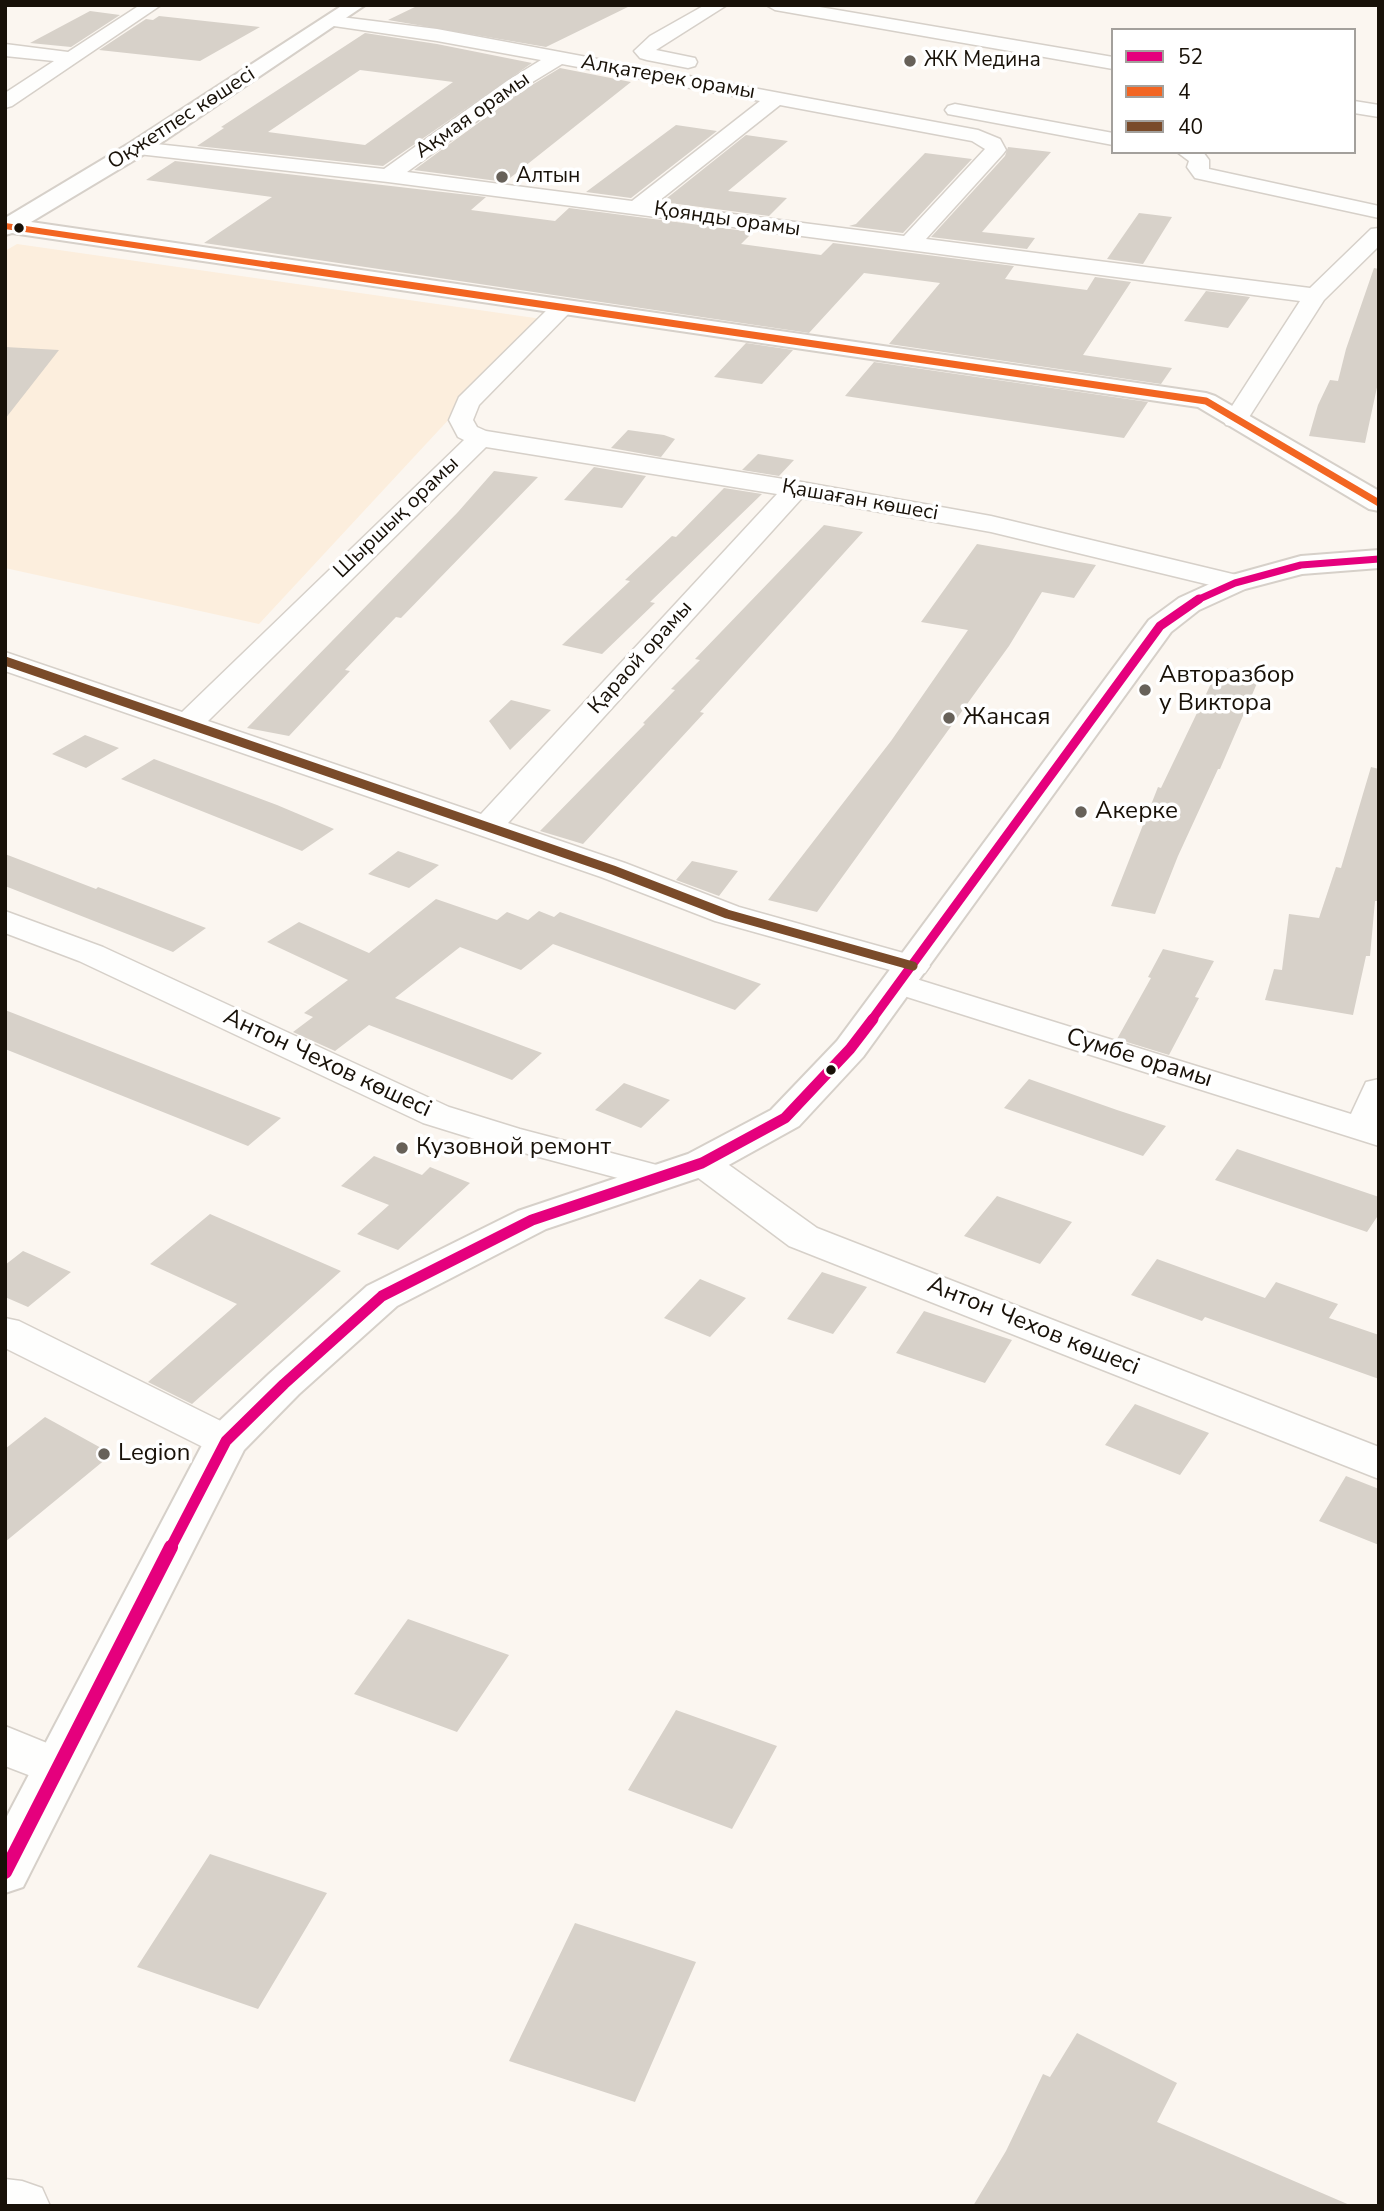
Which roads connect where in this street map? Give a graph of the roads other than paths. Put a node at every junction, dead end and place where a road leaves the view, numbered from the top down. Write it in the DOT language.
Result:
graph roads {
  1 [pos="152,5"];
  2 [pos="356,5"];
  3 [pos="718,5"];
  4 [pos="775,5"];
  5 [pos="333,21"];
  6 [pos="5,50"];
  7 [pos="72,58"];
  8 [pos="558,58"];
  9 [pos="1111,63"];
  10 [pos="707,65"];
  11 [pos="776,98"];
  12 [pos="5,102"];
  13 [pos="933,106"];
  14 [pos="1356,107"];
  15 [pos="1379,111"];
  16 [pos="1111,139"];
  17 [pos="138,148"];
  18 [pos="1195,154"];
  19 [pos="388,176"];
  20 [pos="637,208"];
  21 [pos="1379,212"];
  22 [pos="7,227"];
  23 [pos="1379,234"];
  24 [pos="909,244"];
  25 [pos="1315,296"];
  26 [pos="562,308"];
  27 [pos="1235,420"];
  28 [pos="480,438"];
  29 [pos="796,489"];
  30 [pos="1379,503"];
  31 [pos="1379,559"];
  32 [pos="1235,583"];
  33 [pos="5,662"];
  34 [pos="187,723"];
  35 [pos="487,827"];
  36 [pos="5,921"];
  37 [pos="906,975"];
  38 [pos="1379,1090"];
  39 [pos="1372,1132"];
  40 [pos="702,1163"];
  41 [pos="659,1177"];
  42 [pos="5,1331"];
  43 [pos="226,1441"];
  44 [pos="1379,1464"];
  45 [pos="5,1745"];
  46 [pos="57,1767"];
  47 [pos="5,1872"];
  48 [pos="5,2204"];
  49 [pos="22,2206"];
  1 -- 7 [label="street"];
  2 -- 5 [label="street, Оқжетпес көшесі"];
  3 -- 10 [label="street"];
  4 -- 9 [label="street"];
  5 -- 8 [label="street, Алқатерек орамы"];
  5 -- 17 [label="street, Оқжетпес көшесі"];
  6 -- 7 [label="street"];
  7 -- 12 [label="street"];
  8 -- 11 [label="street, Алқатерек орамы"];
  8 -- 19 [label="street, Ақмая орамы"];
  11 -- 20 [label="street"];
  11 -- 24 [label="street, Алқатерек орамы"];
  13 -- 16 [label="street"];
  14 -- 15 [label="street"];
  17 -- 19 [label="street, Қоянды орамы"];
  17 -- 22 [label="street, Оқжетпес көшесі"];
  18 -- 21 [label="street"];
  19 -- 20 [label="street, Қоянды орамы"];
  20 -- 24 [label="street, Қоянды орамы"];
  22 -- 26 [label="street"];
  23 -- 25 [label="street"];
  24 -- 25 [label="street, Қоянды орамы"];
  25 -- 27 [label="street"];
  26 -- 27 [label="street"];
  26 -- 28 [label="street, Шыршық орамы"];
  27 -- 30 [label="street"];
  28 -- 29 [label="street, Қашаған көшесі"];
  28 -- 34 [label="street, Шыршық орамы"];
  29 -- 32 [label="street, Қашаған көшесі"];
  29 -- 35 [label="street, Қараой орамы"];
  31 -- 32 [label="street"];
  32 -- 37 [label="street"];
  33 -- 34 [label="street, Сумбе орамы"];
  34 -- 35 [label="street, Сумбе орамы"];
  35 -- 37 [label="street, Сумбе орамы"];
  36 -- 41 [label="street, Антон Чехов көшесі"];
  37 -- 39 [label="street, Сумбе орамы"];
  37 -- 40 [label="street"];
  38 -- 39 [label="street"];
  40 -- 41 [label="street"];
  40 -- 44 [label="street, Антон Чехов көшесі"];
  41 -- 43 [label="street"];
  42 -- 43 [label="street"];
  43 -- 46 [label="street"];
  45 -- 46 [label="street"];
  46 -- 47 [label="street"];
  48 -- 49 [label="street"];
}
